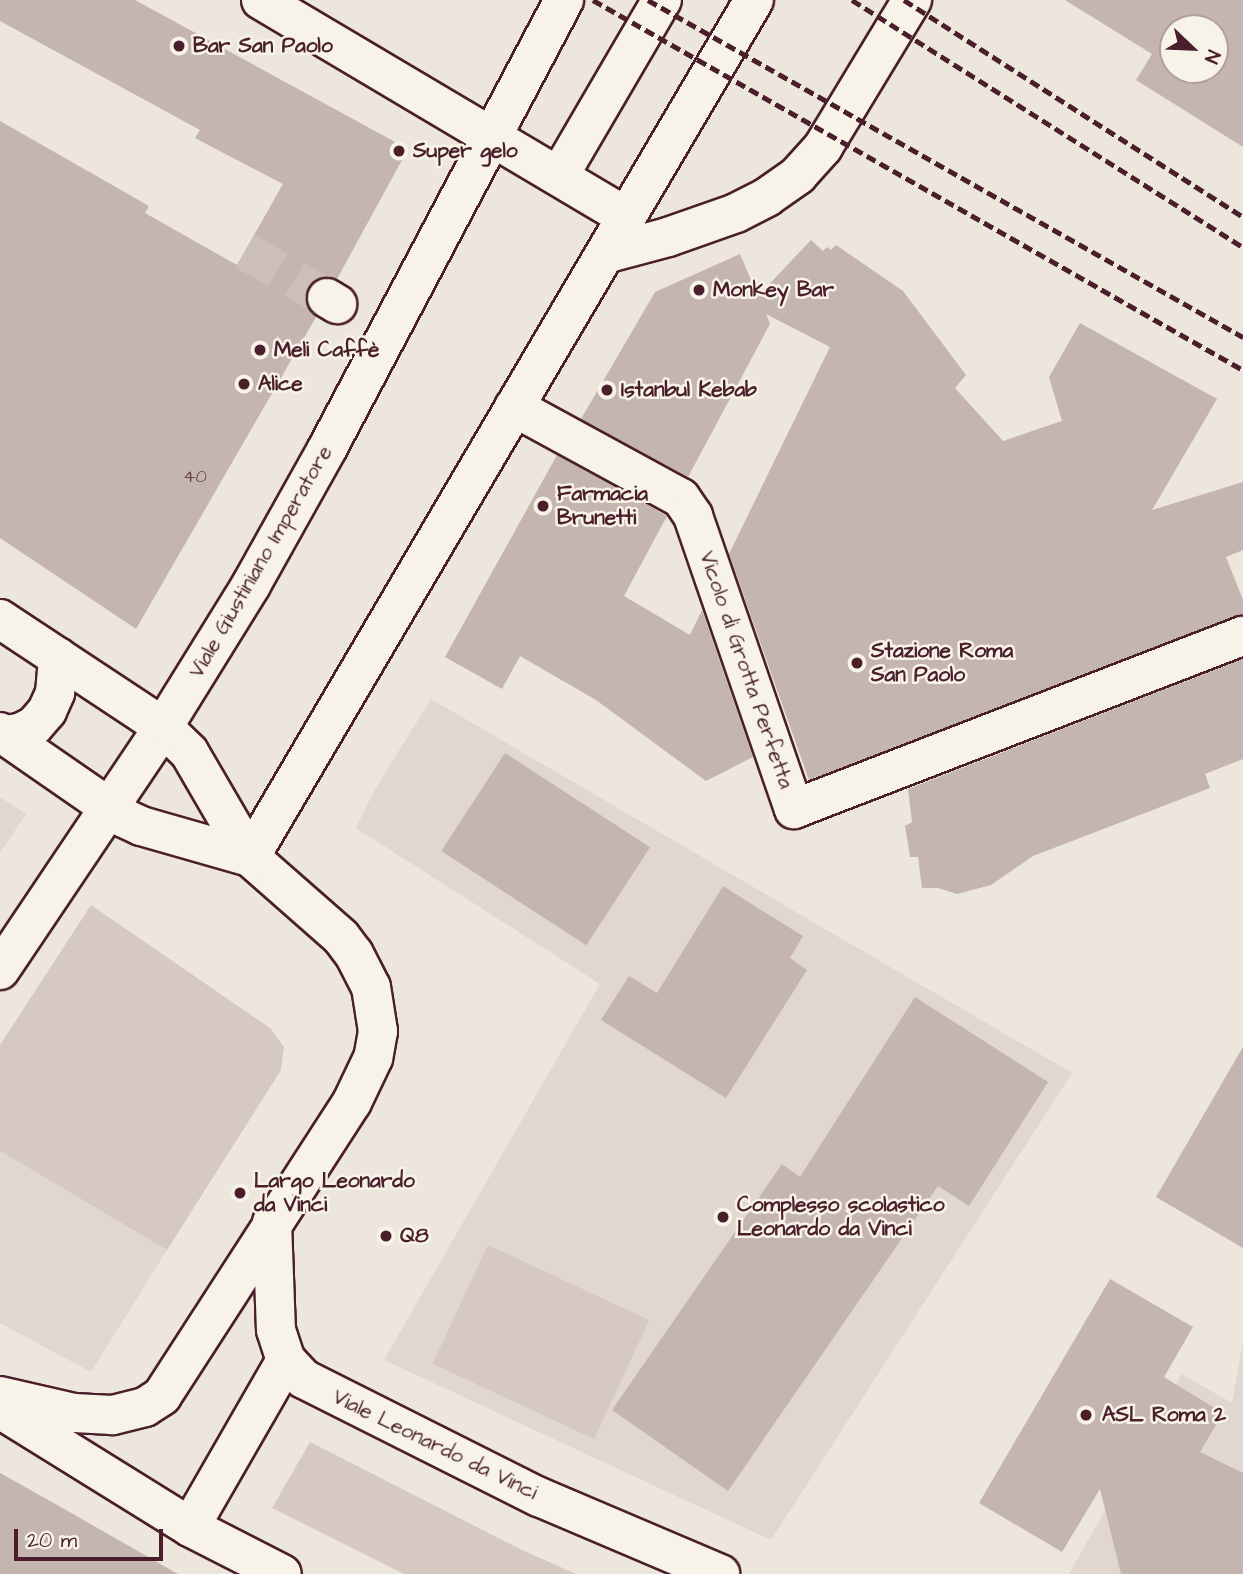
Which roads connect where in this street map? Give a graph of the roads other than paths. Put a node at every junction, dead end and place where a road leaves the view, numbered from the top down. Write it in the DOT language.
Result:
graph roads {
  1 [pos="261,0"];
  2 [pos="564,0"];
  3 [pos="662,0"];
  4 [pos="754,0"];
  5 [pos="912,0"];
  6 [pos="493,137"];
  7 [pos="559,176"];
  8 [pos="625,216"];
  9 [pos="605,254"];
  10 [pos="514,407"];
  11 [pos="0,619"];
  12 [pos="1243,636"];
  13 [pos="58,657"];
  14 [pos="163,727"];
  15 [pos="3,734"];
  16 [pos="110,810"];
  17 [pos="250,857"];
  18 [pos="0,970"];
  19 [pos="272,1222"];
  20 [pos="286,1360"];
  21 [pos="0,1396"];
  22 [pos="0,1409"];
  23 [pos="190,1527"];
  24 [pos="282,1574"];
  25 [pos="720,1574"];
  1 -- 6 [label="street"];
  2 -- 6 [label="street, Viale Giustiniano Imperatore"];
  3 -- 7 [label="street"];
  4 -- 8 [label="street"];
  5 -- 9 [label="street"];
  6 -- 7 [label="street"];
  6 -- 14 [label="street, Viale Giustiniano Imperatore"];
  7 -- 8 [label="street"];
  8 -- 9 [label="street"];
  9 -- 10 [label="street"];
  10 -- 12 [label="street, Vicolo di Grotta Perfetta"];
  10 -- 17 [label="street"];
  11 -- 13 [label="street"];
  13 -- 14 [label="street"];
  13 -- 15 [label="street"];
  14 -- 16 [label="street, Viale Giustiniano Imperatore"];
  14 -- 17 [label="street"];
  15 -- 16 [label="street"];
  16 -- 17 [label="street"];
  16 -- 18 [label="street, Viale Giustiniano Imperatore"];
  17 -- 19 [label="street"];
  19 -- 20 [label="street"];
  19 -- 21 [label="street"];
  20 -- 23 [label="street"];
  20 -- 25 [label="street, Viale Leonardo da Vinci"];
  22 -- 23 [label="street"];
  23 -- 24 [label="street"];
}
